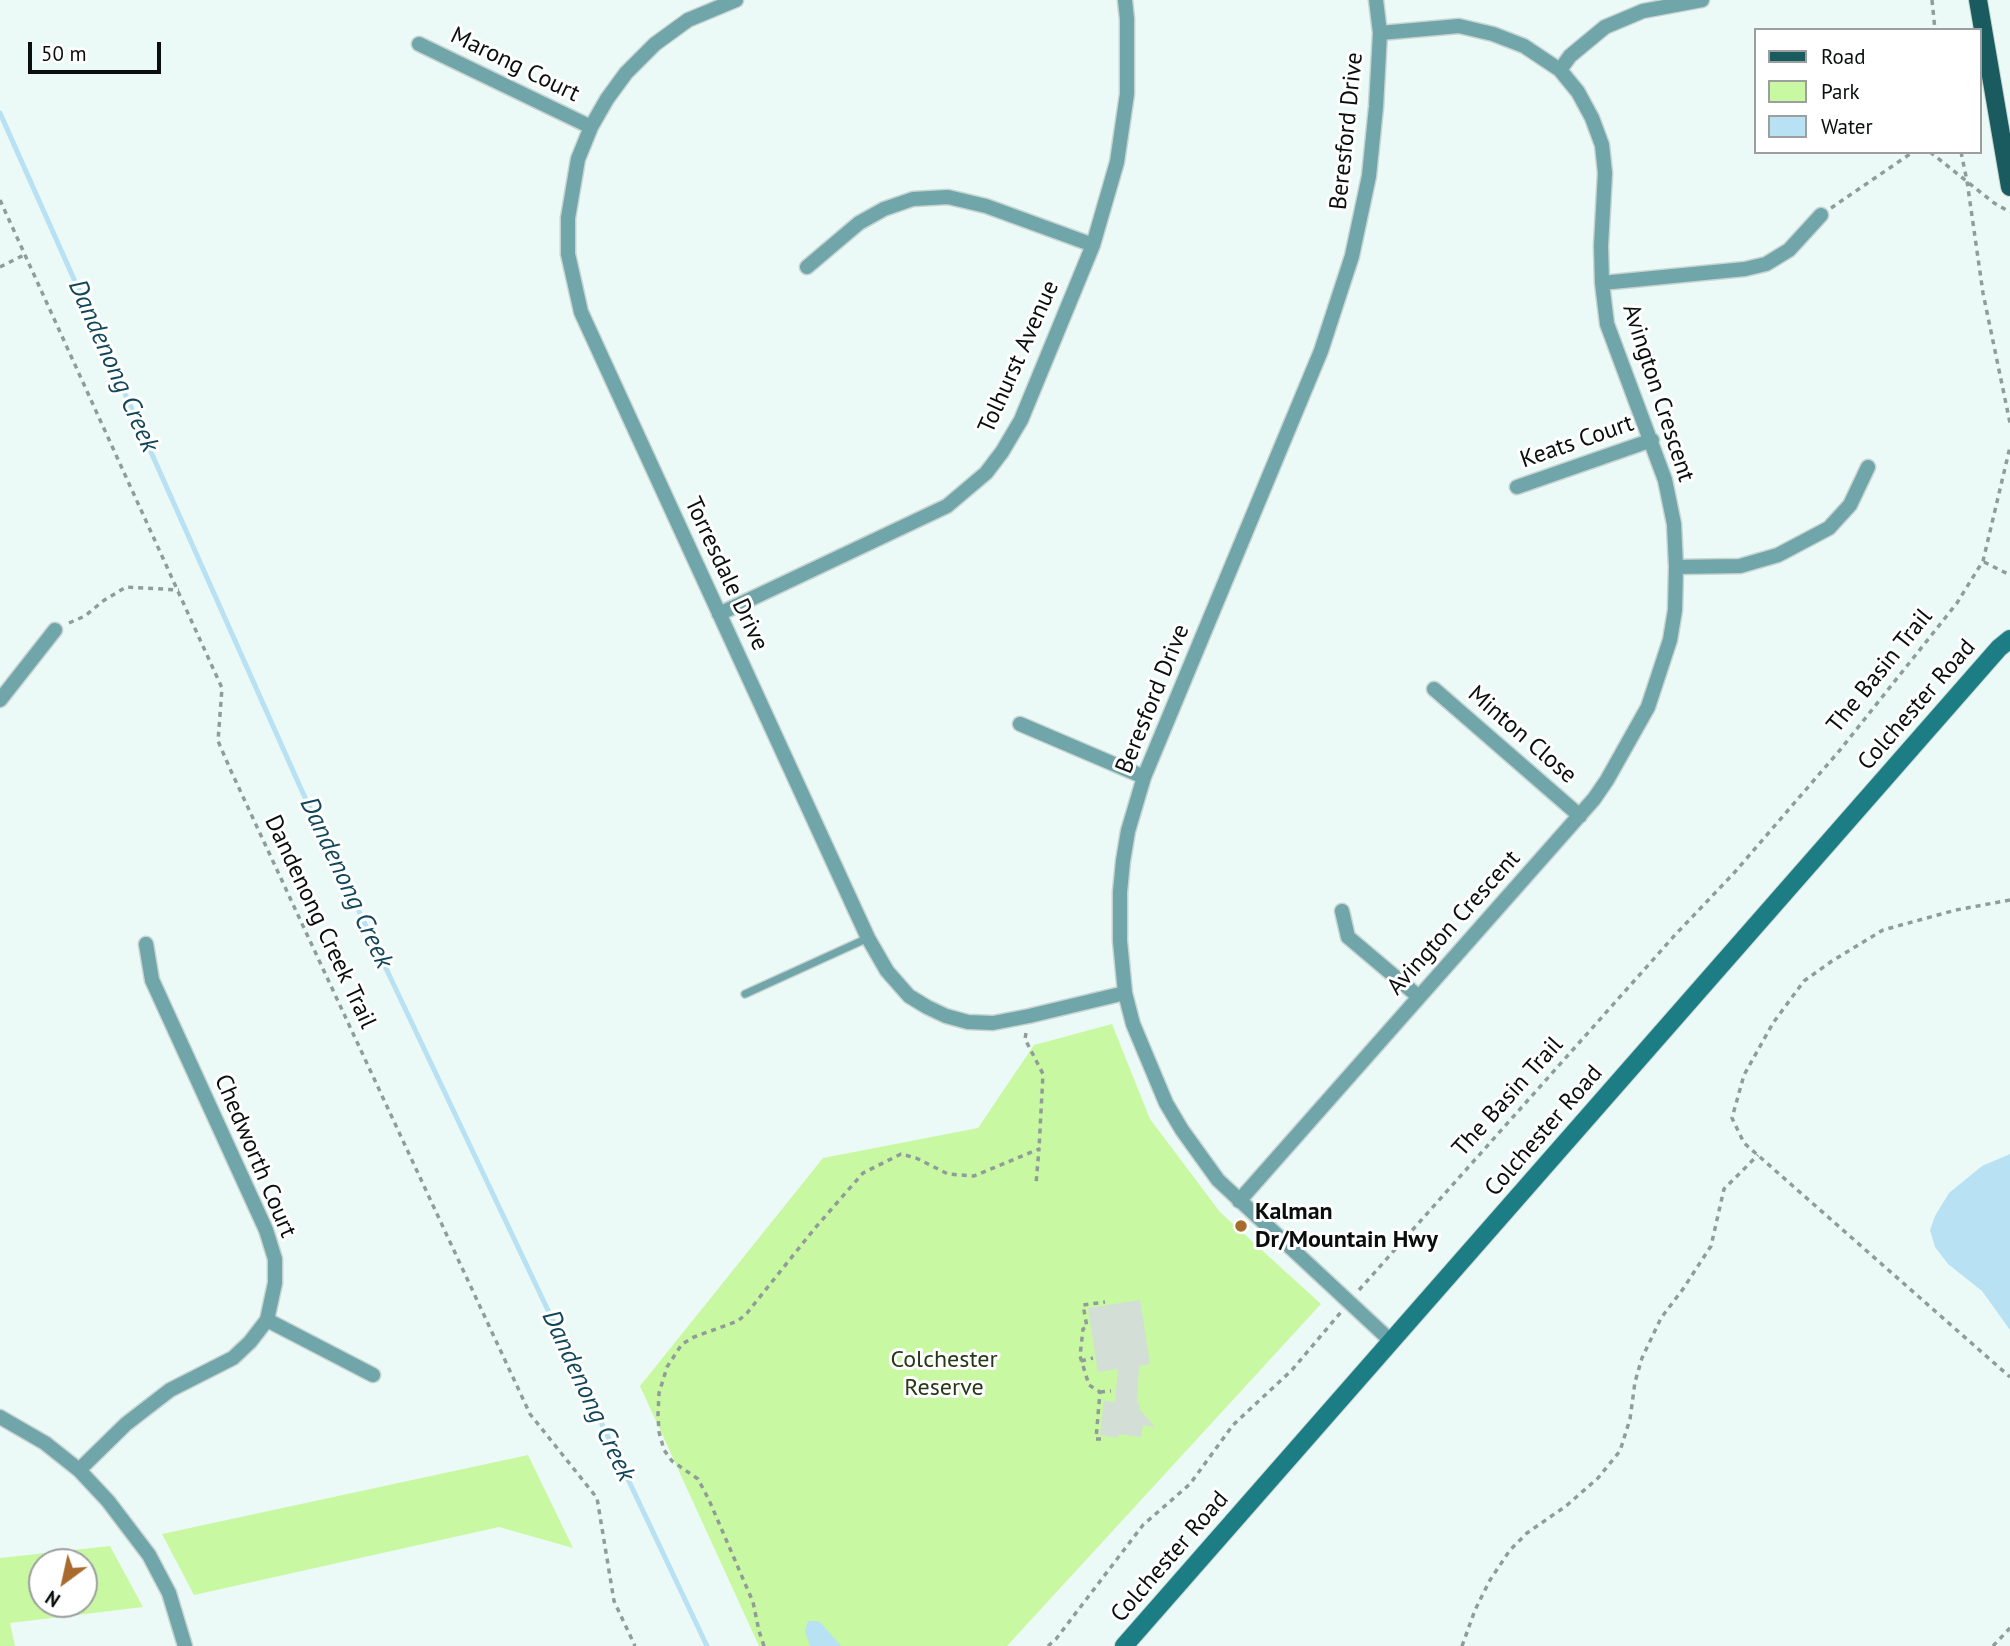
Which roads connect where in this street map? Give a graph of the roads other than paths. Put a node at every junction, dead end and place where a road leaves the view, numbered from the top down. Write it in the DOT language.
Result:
graph roads {
  1 [pos="736,0"];
  2 [pos="1125,0"];
  3 [pos="1376,0"];
  4 [pos="1702,0"];
  5 [pos="1979,0"];
  6 [pos="1380,33"];
  7 [pos="419,44"];
  8 [pos="1560,70"];
  9 [pos="591,127"];
  10 [pos="2010,187"];
  11 [pos="1821,215"];
  12 [pos="1093,245"];
  13 [pos="807,267"];
  14 [pos="1602,283"];
  15 [pos="1652,440"];
  16 [pos="1868,467"];
  17 [pos="1517,487"];
  18 [pos="1676,567"];
  19 [pos="719,614"];
  20 [pos="55,630"];
  21 [pos="2010,632"];
  22 [pos="2005,643"];
  23 [pos="1434,689"];
  24 [pos="0,700"];
  25 [pos="1020,724"];
  26 [pos="1144,777"];
  27 [pos="1580,816"];
  28 [pos="1342,911"];
  29 [pos="868,938"];
  30 [pos="146,944"];
  31 [pos="1125,993"];
  32 [pos="744,994"];
  33 [pos="1419,997"];
  34 [pos="1239,1201"];
  35 [pos="267,1320"];
  36 [pos="1392,1342"];
  37 [pos="373,1376"];
  38 [pos="0,1417"];
  39 [pos="79,1470"];
  40 [pos="186,1646"];
  41 [pos="1124,1646"];
  1 -- 9 [label="street, Torresdale Drive"];
  2 -- 12 [label="street, Tolhurst Avenue"];
  3 -- 6 [label="street, Beresford Drive"];
  4 -- 8 [label="street"];
  5 -- 10 [label="main road"];
  6 -- 8 [label="street, Avington Crescent"];
  6 -- 26 [label="street, Beresford Drive"];
  7 -- 9 [label="street, Marong Court"];
  8 -- 14 [label="street, Avington Crescent"];
  9 -- 19 [label="street, Torresdale Drive"];
  11 -- 14 [label="street"];
  12 -- 13 [label="street"];
  12 -- 19 [label="street, Tolhurst Avenue"];
  14 -- 15 [label="street, Avington Crescent"];
  15 -- 17 [label="street, Keats Court"];
  15 -- 18 [label="street, Avington Crescent"];
  16 -- 18 [label="street"];
  18 -- 27 [label="street, Avington Crescent"];
  19 -- 29 [label="street, Torresdale Drive"];
  20 -- 24 [label="street"];
  21 -- 22 [label="main road, Colchester Road"];
  22 -- 36 [label="main road, Colchester Road"];
  23 -- 27 [label="street, Minton Close"];
  25 -- 26 [label="street"];
  26 -- 31 [label="street, Beresford Drive"];
  27 -- 33 [label="street, Avington Crescent"];
  28 -- 33 [label="street"];
  29 -- 31 [label="street, Torresdale Drive"];
  29 -- 32 [label="lane"];
  30 -- 35 [label="street, Chedworth Court"];
  31 -- 34 [label="street, Beresford Drive"];
  33 -- 34 [label="street, Avington Crescent"];
  34 -- 36 [label="street, Beresford Drive"];
  35 -- 37 [label="street"];
  35 -- 39 [label="street, Chedworth Court"];
  36 -- 41 [label="main road, Colchester Road"];
  38 -- 39 [label="street"];
  39 -- 40 [label="street"];
}
